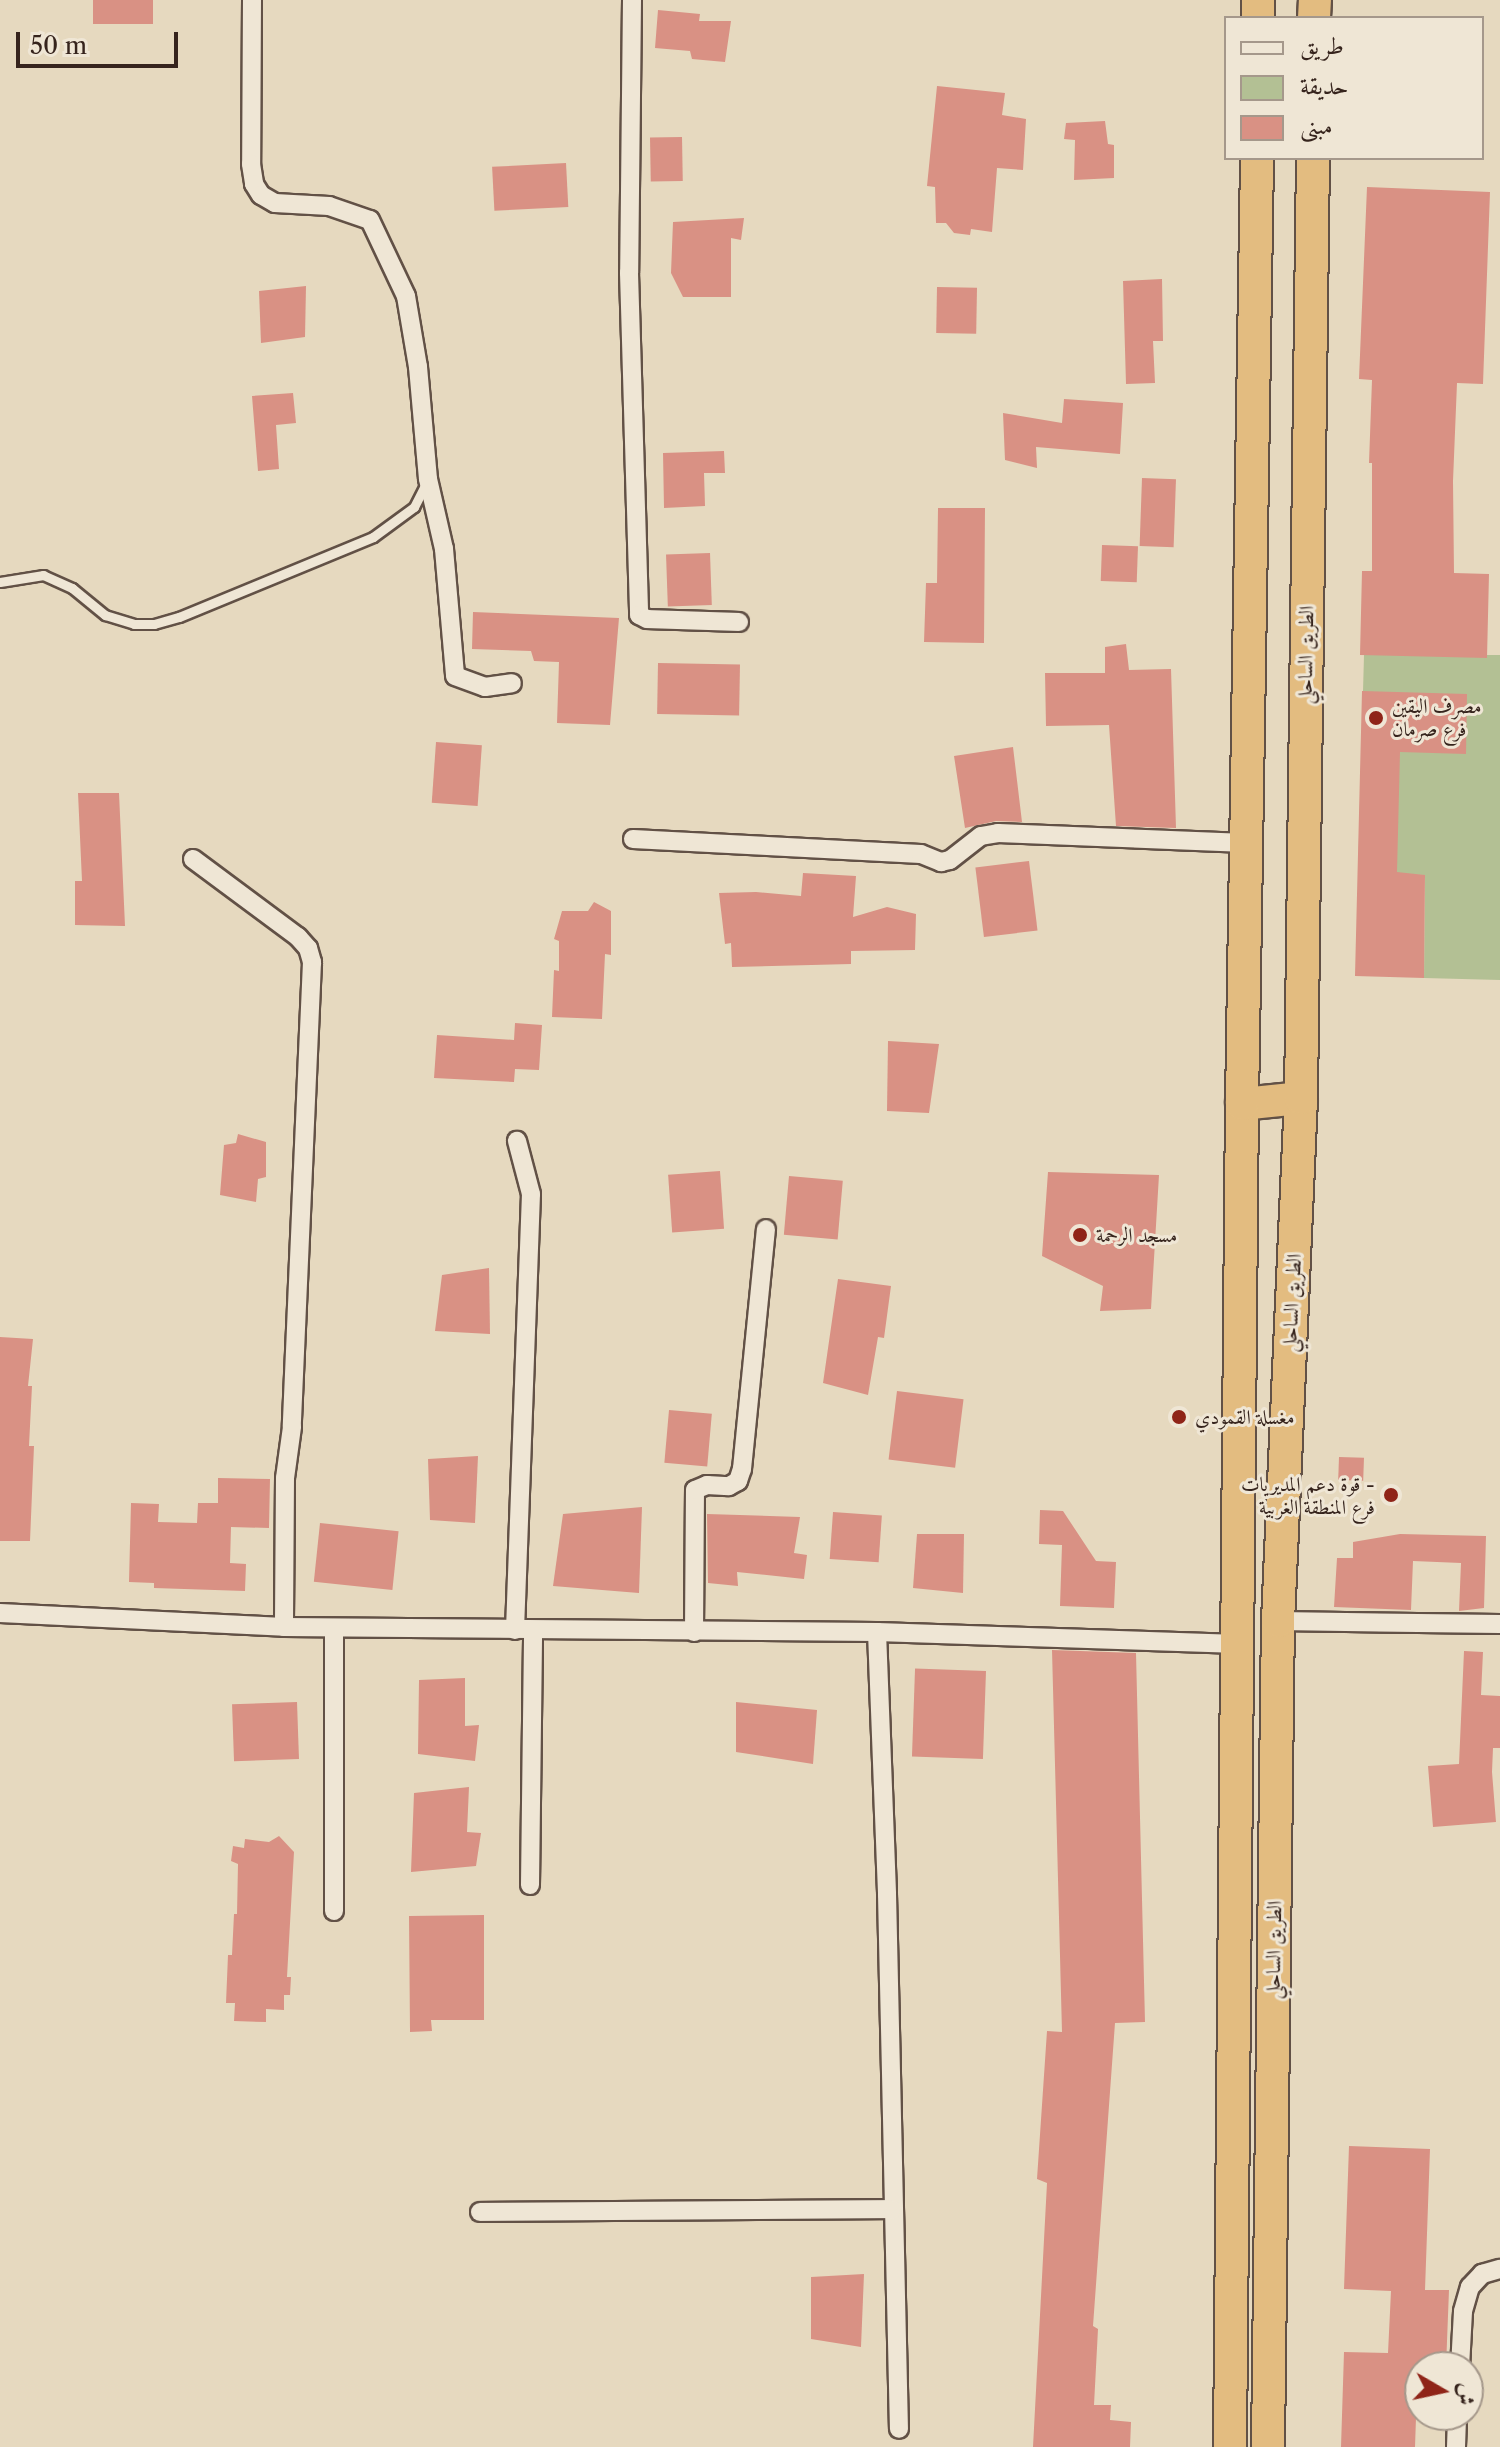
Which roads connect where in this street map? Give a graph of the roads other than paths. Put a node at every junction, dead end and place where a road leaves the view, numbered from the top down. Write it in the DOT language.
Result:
graph roads {
  1 [pos="252,0"];
  2 [pos="632,0"];
  3 [pos="1257,160"];
  4 [pos="1313,160"];
  5 [pos="428,479"];
  6 [pos="0,582"];
  7 [pos="739,622"];
  8 [pos="512,683"];
  9 [pos="633,839"];
  10 [pos="1246,843"];
  11 [pos="193,859"];
  12 [pos="1301,1098"];
  13 [pos="1242,1104"];
  14 [pos="517,1141"];
  15 [pos="766,1229"];
  16 [pos="0,1613"];
  17 [pos="1278,1621"];
  18 [pos="1500,1624"];
  19 [pos="284,1627"];
  20 [pos="334,1628"];
  21 [pos="524,1631"];
  22 [pos="694,1632"];
  23 [pos="877,1632"];
  24 [pos="1239,1644"];
  25 [pos="530,1885"];
  26 [pos="334,1911"];
  27 [pos="892,2209"];
  28 [pos="480,2212"];
  29 [pos="1500,2269"];
  30 [pos="1461,2351"];
  31 [pos="899,2429"];
  32 [pos="1230,2447"];
  33 [pos="1268,2447"];
  1 -- 5 [label="street"];
  2 -- 7 [label="street"];
  3 -- 10 [label="highway, الطريق الساحلي"];
  4 -- 12 [label="highway, الطريق الساحلي"];
  5 -- 6 [label="lane"];
  5 -- 8 [label="street"];
  9 -- 10 [label="street"];
  10 -- 13 [label="highway, الطريق الساحلي"];
  11 -- 19 [label="street"];
  12 -- 13 [label="highway"];
  12 -- 17 [label="highway, الطريق الساحلي"];
  13 -- 24 [label="highway, الطريق الساحلي"];
  14 -- 21 [label="street"];
  15 -- 22 [label="street"];
  16 -- 19 [label="street"];
  17 -- 18 [label="street"];
  17 -- 33 [label="highway, الطريق الساحلي"];
  19 -- 20 [label="street"];
  20 -- 21 [label="street"];
  20 -- 26 [label="street"];
  21 -- 22 [label="street"];
  21 -- 25 [label="street"];
  22 -- 23 [label="street"];
  23 -- 24 [label="street"];
  23 -- 27 [label="street"];
  24 -- 32 [label="highway, الطريق الساحلي"];
  27 -- 28 [label="street"];
  27 -- 31 [label="street"];
  29 -- 30 [label="street"];
}
